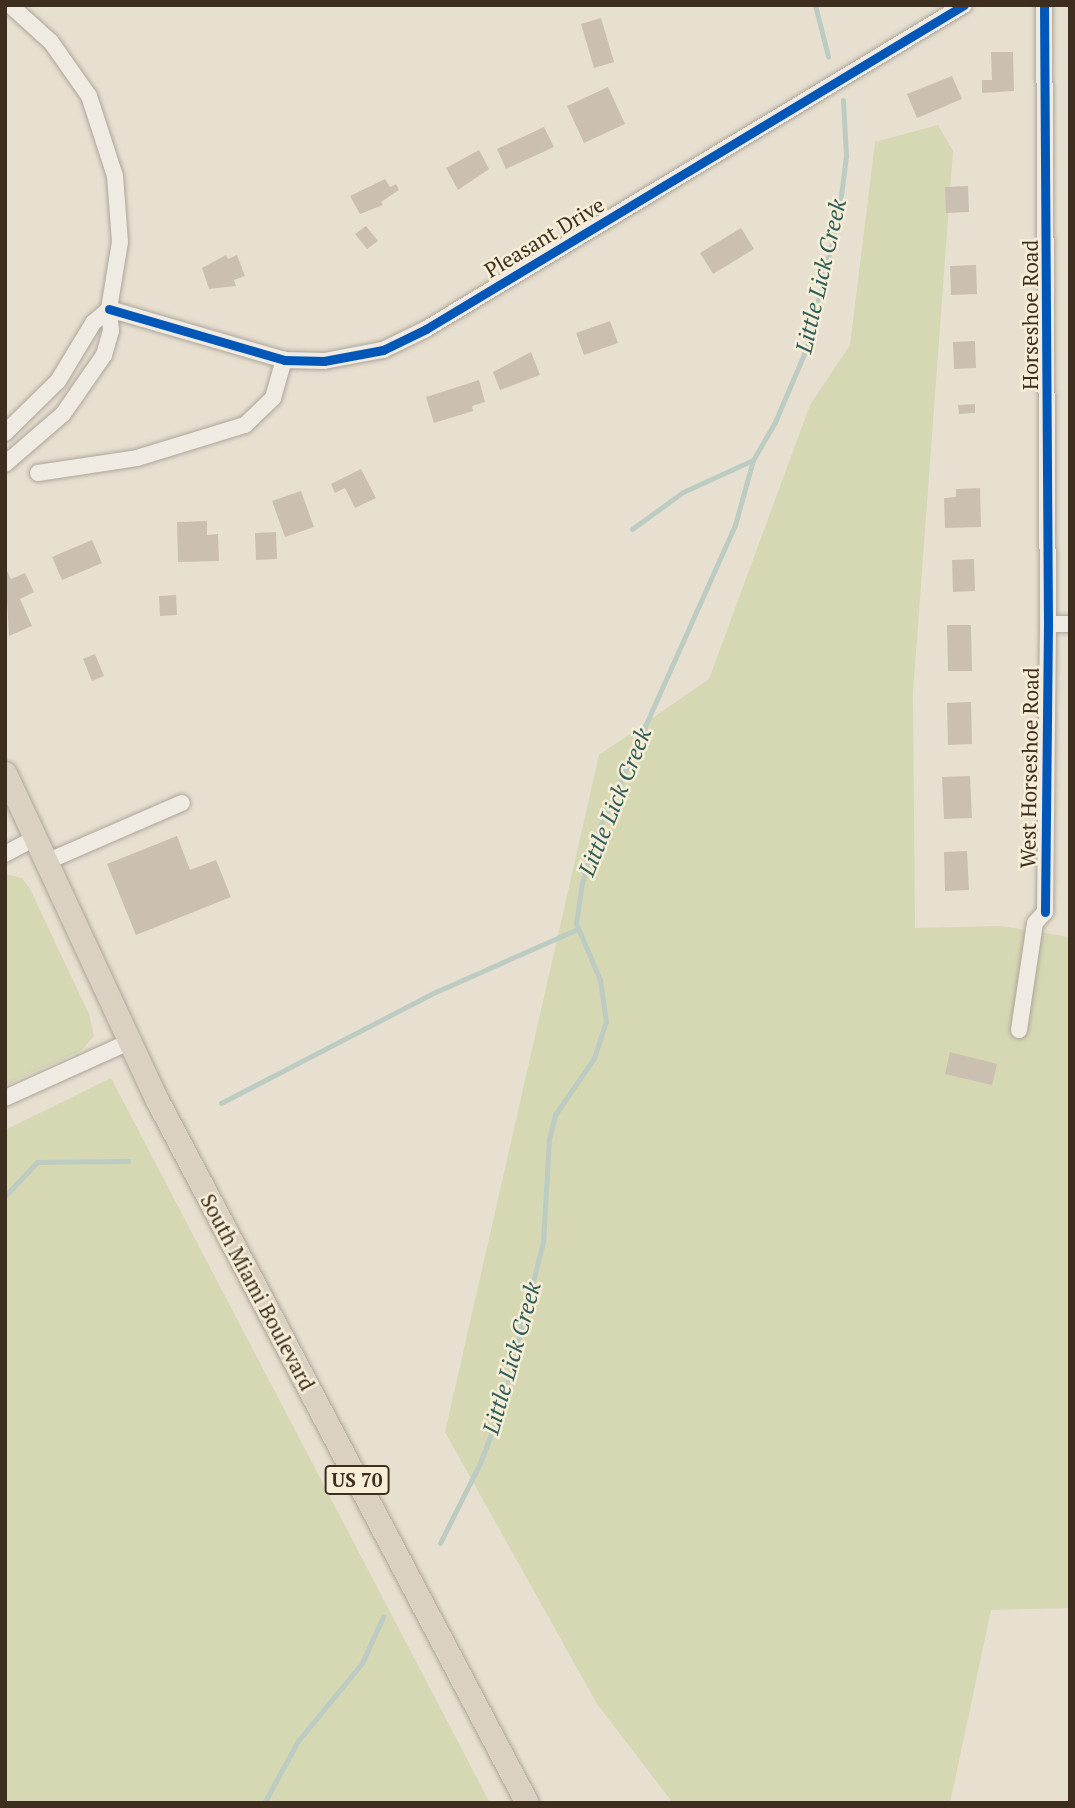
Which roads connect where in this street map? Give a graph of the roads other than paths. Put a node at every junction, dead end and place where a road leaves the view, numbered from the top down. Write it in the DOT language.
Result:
graph roads {
  1 [pos="10,5"];
  2 [pos="964,5"];
  3 [pos="1044,5"];
  4 [pos="109,309"];
  5 [pos="284,360"];
  6 [pos="5,433"];
  7 [pos="5,464"];
  8 [pos="38,473"];
  9 [pos="1048,624"];
  10 [pos="1070,624"];
  11 [pos="5,773"];
  12 [pos="182,803"];
  13 [pos="35,838"];
  14 [pos="5,854"];
  15 [pos="46,862"];
  16 [pos="1019,1030"];
  17 [pos="129,1042"];
  18 [pos="5,1098"];
  19 [pos="527,1803"];
  1 -- 4 [label="street"];
  2 -- 5 [label="street, Pleasant Drive"];
  3 -- 9 [label="street, Horseshoe Road"];
  4 -- 5 [label="street, Pleasant Drive"];
  4 -- 6 [label="street"];
  4 -- 7 [label="street"];
  5 -- 8 [label="street"];
  9 -- 10 [label="street"];
  9 -- 16 [label="street, West Horseshoe Road"];
  11 -- 13 [label="highway, South Miami Boulevard / US 70"];
  12 -- 15 [label="street"];
  13 -- 14 [label="street"];
  13 -- 15 [label="highway, South Miami Boulevard / US 70"];
  15 -- 17 [label="highway, South Miami Boulevard / US 70"];
  17 -- 18 [label="street"];
  17 -- 19 [label="highway, South Miami Boulevard / US 70"];
}
